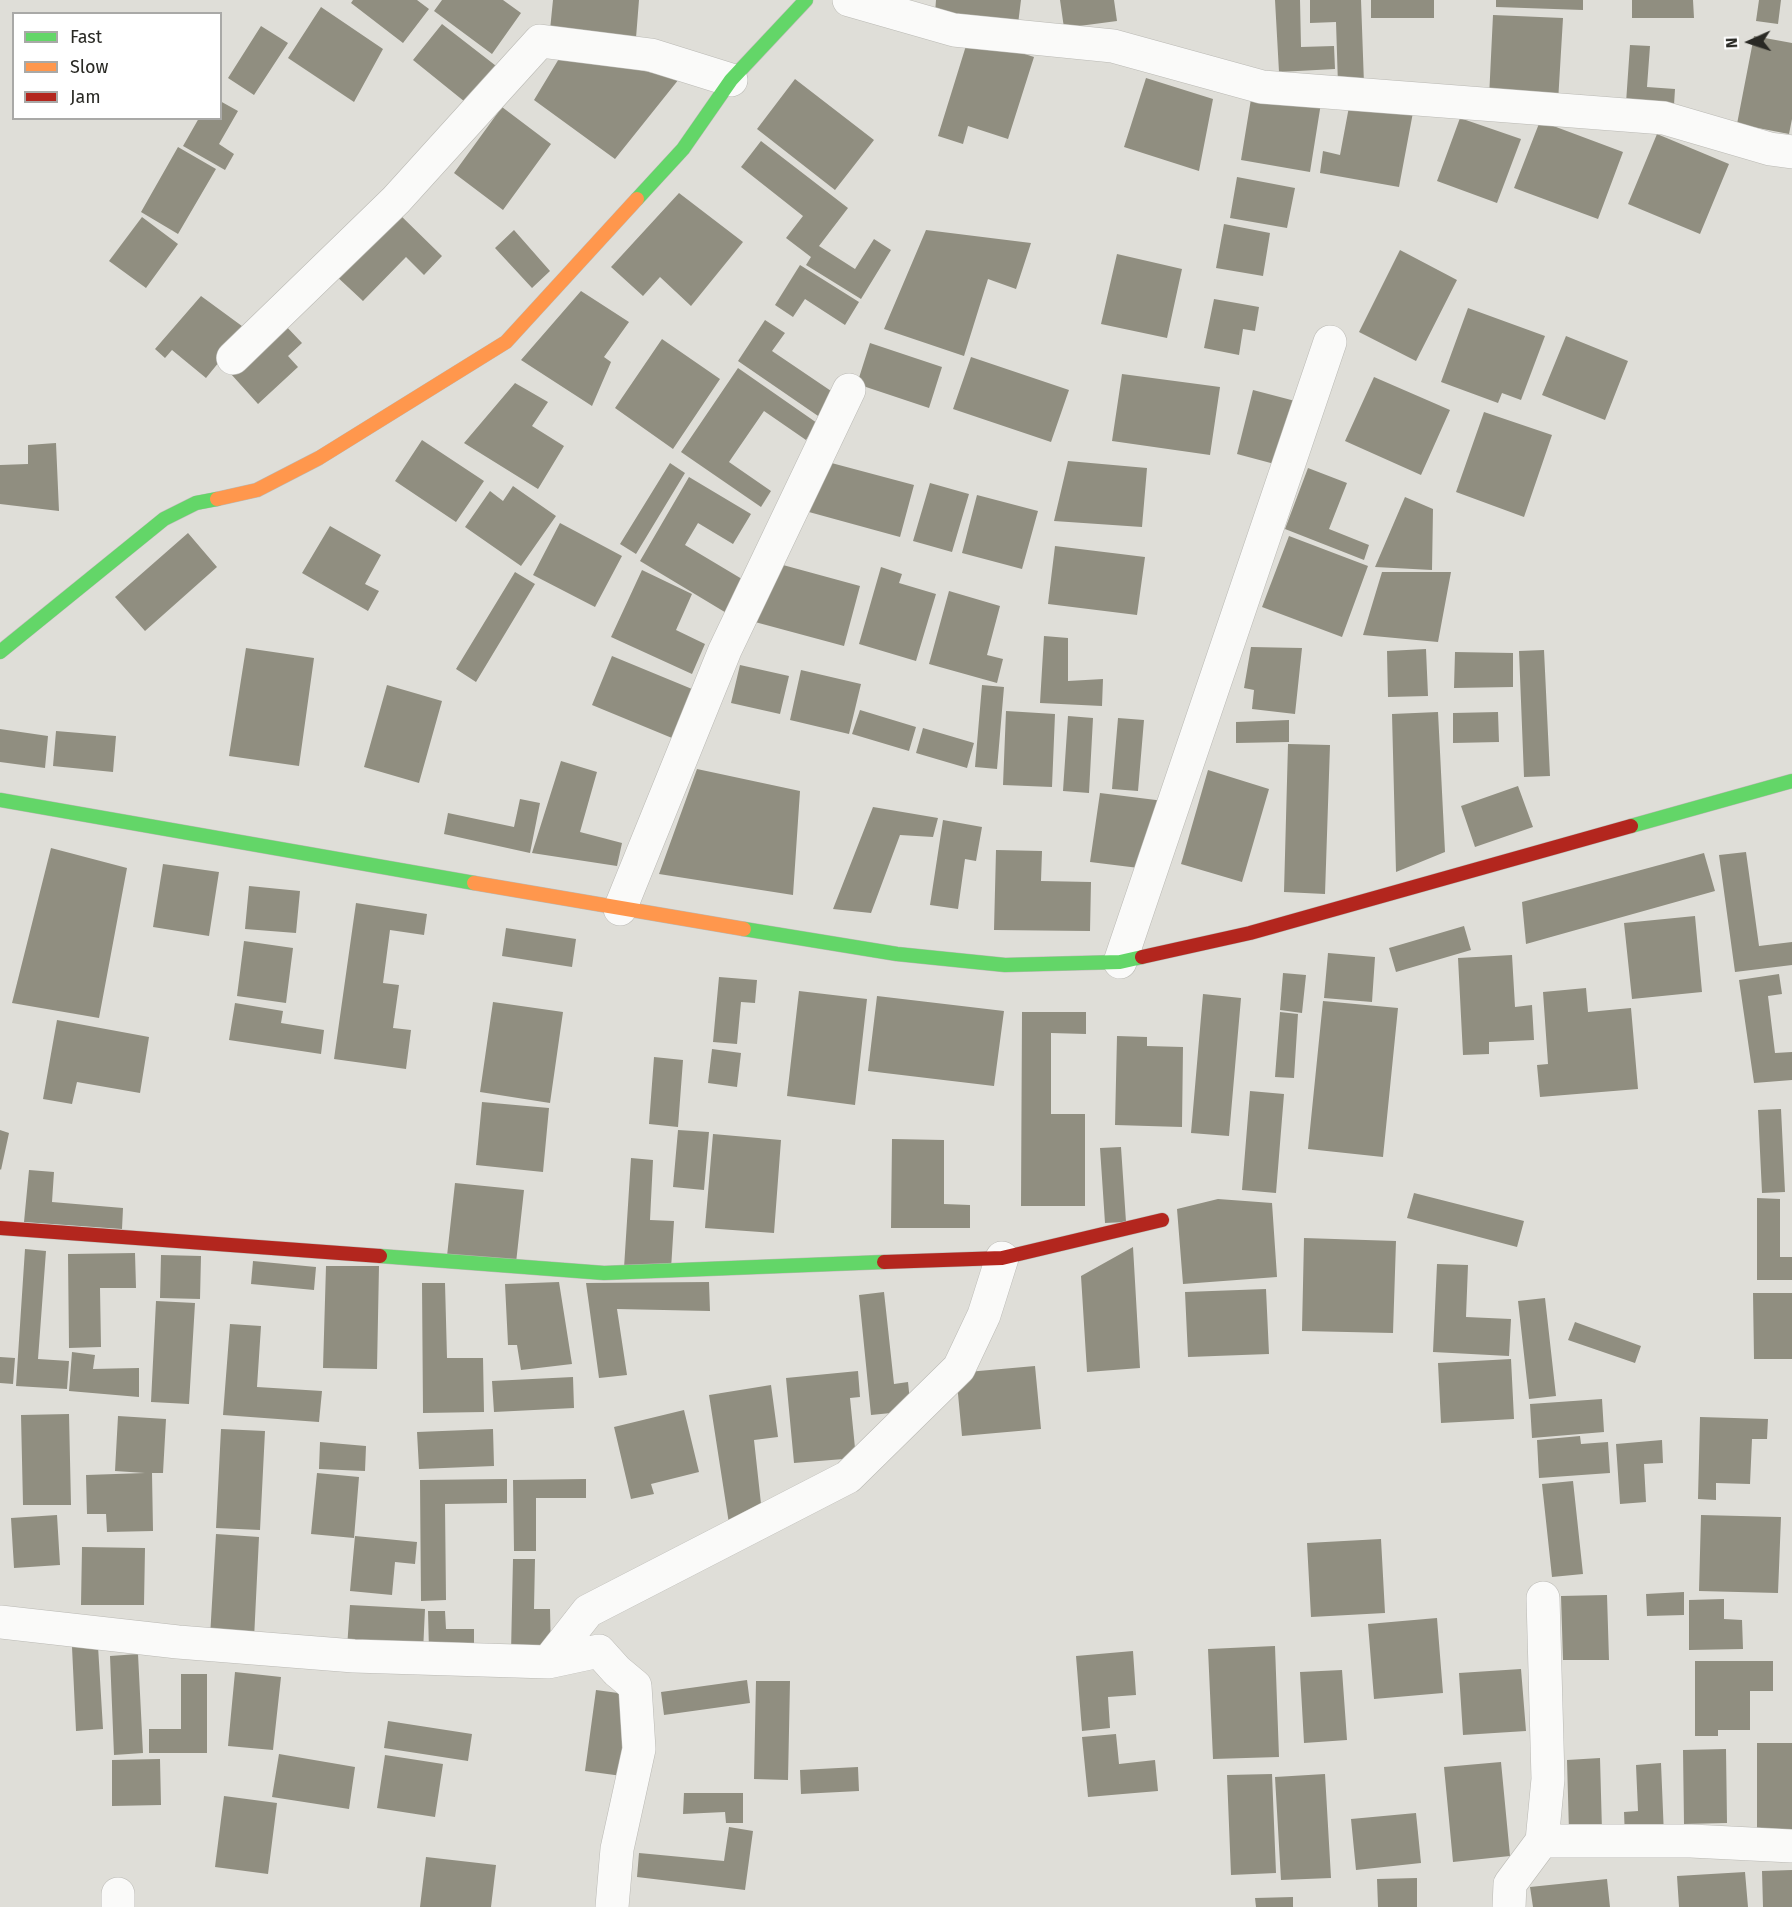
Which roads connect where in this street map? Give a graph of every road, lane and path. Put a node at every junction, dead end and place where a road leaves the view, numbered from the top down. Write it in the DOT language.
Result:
graph roads {
  1 [pos="806,0"];
  2 [pos="849,0"];
  3 [pos="731,80"];
  4 [pos="1792,152"];
  5 [pos="1330,342"];
  6 [pos="233,358"];
  7 [pos="849,390"];
  8 [pos="0,652"];
  9 [pos="1792,781"];
  10 [pos="0,800"];
  11 [pos="620,909"];
  12 [pos="1120,962"];
  13 [pos="1162,1220"];
  14 [pos="0,1228"];
  15 [pos="1002,1258"];
  16 [pos="1543,1598"];
  17 [pos="0,1622"];
  18 [pos="548,1662"];
  19 [pos="1542,1841"];
  20 [pos="1792,1846"];
  21 [pos="612,1907"];
  22 [pos="1509,1907"];
  1 -- 3 [label="street"];
  2 -- 4 [label="street"];
  3 -- 6 [label="street"];
  3 -- 8 [label="street"];
  5 -- 12 [label="street"];
  7 -- 11 [label="street"];
  9 -- 12 [label="street"];
  10 -- 11 [label="street"];
  11 -- 12 [label="street"];
  13 -- 15 [label="street"];
  14 -- 15 [label="street"];
  15 -- 18 [label="street"];
  16 -- 19 [label="street"];
  17 -- 18 [label="street"];
  18 -- 21 [label="street"];
  19 -- 20 [label="street"];
  19 -- 22 [label="street"];
}
